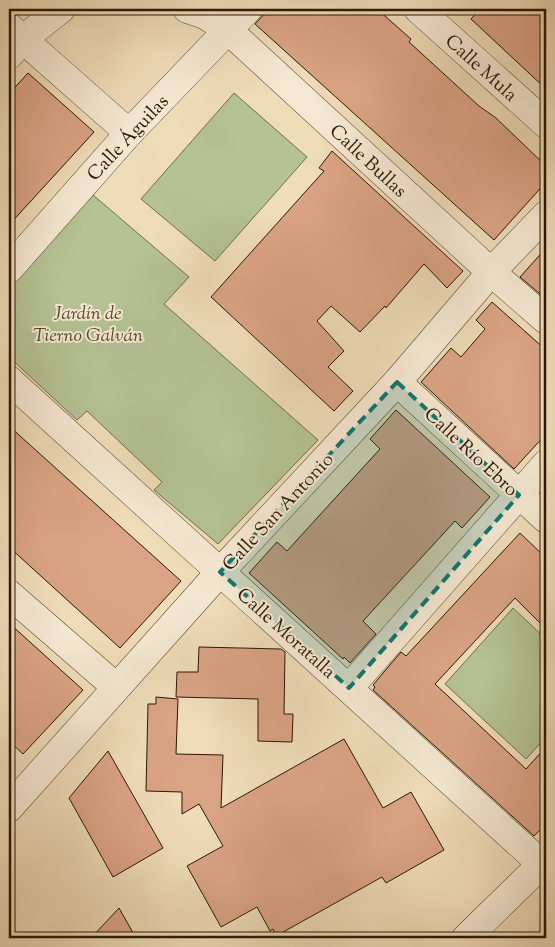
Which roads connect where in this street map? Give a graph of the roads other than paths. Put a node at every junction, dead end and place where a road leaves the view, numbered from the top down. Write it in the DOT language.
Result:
graph roads {
  1 [pos="62,9"];
  2 [pos="187,9"];
  3 [pos="248,9"];
  4 [pos="418,9"];
  5 [pos="228,30"];
  6 [pos="13,41"];
  7 [pos="546,124"];
  8 [pos="129,133"];
  9 [pos="546,215"];
  10 [pos="9,269"];
  11 [pos="491,272"];
  12 [pos="546,320"];
  13 [pos="9,380"];
  14 [pos="397,382"];
  15 [pos="546,464"];
  16 [pos="519,495"];
  17 [pos="546,519"];
  18 [pos="220,572"];
  19 [pos="9,594"];
  20 [pos="116,687"];
  21 [pos="349,688"];
  22 [pos="14,792"];
  23 [pos="545,864"];
  24 [pos="466,938"];
  1 -- 6 [label="street"];
  2 -- 5 [label="street, Calle Bullas"];
  3 -- 5 [label="street, Calle Águilas"];
  4 -- 7 [label="street, Calle Mula"];
  5 -- 8 [label="street, Calle Águilas"];
  5 -- 11 [label="street, Calle Bullas"];
  6 -- 8 [label="street"];
  8 -- 10 [label="street, Calle Águilas"];
  9 -- 11 [label="street, Calle San Antonio"];
  11 -- 12 [label="street, Calle Bullas"];
  11 -- 14 [label="street, Calle San Antonio"];
  13 -- 18 [label="street, Calle Moratalla"];
  14 -- 16 [label="street, Calle Río Ebro"];
  14 -- 18 [label="street, Calle San Antonio"];
  15 -- 16 [label="street"];
  16 -- 17 [label="street, Calle Río Ebro"];
  16 -- 21 [label="street"];
  18 -- 20 [label="street, Calle San Antonio"];
  18 -- 21 [label="street, Calle Moratalla"];
  19 -- 20 [label="street"];
  20 -- 22 [label="street, Calle San Antonio"];
  21 -- 23 [label="street, Calle Moratalla"];
  23 -- 24 [label="street"];
}
